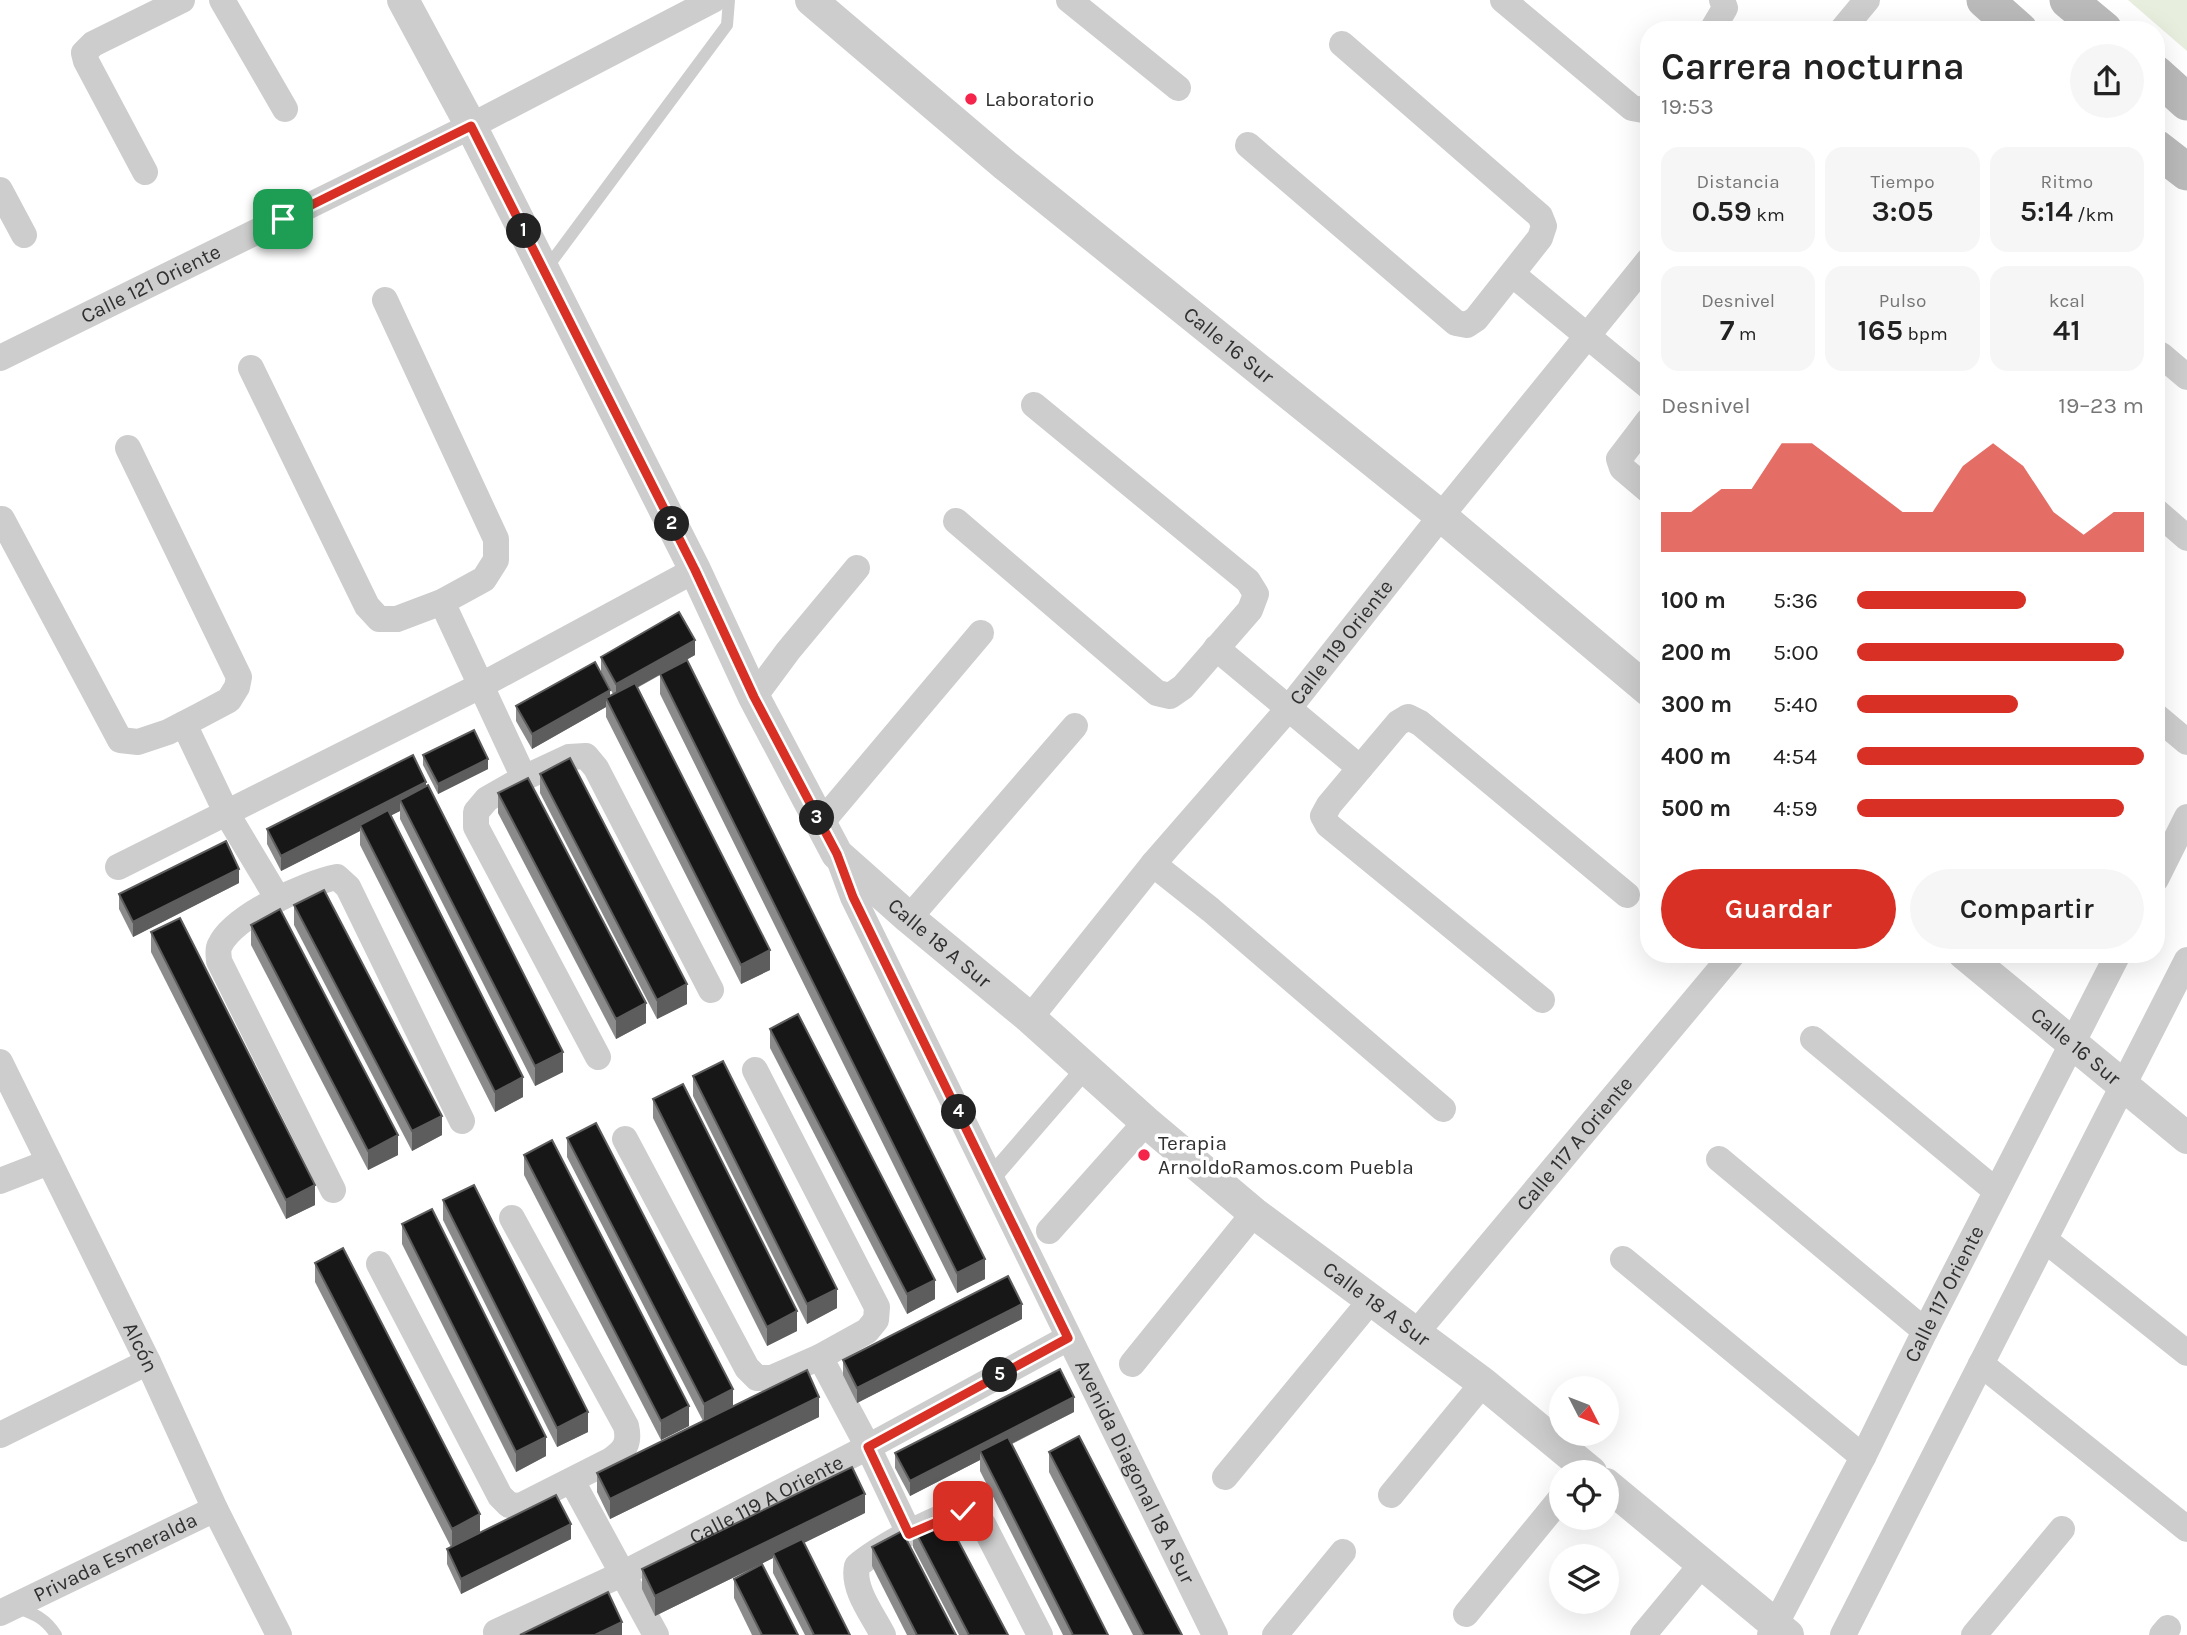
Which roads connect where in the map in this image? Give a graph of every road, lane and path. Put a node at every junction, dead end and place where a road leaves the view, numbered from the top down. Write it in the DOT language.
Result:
graph roads {
  1 [pos="182,0"];
  2 [pos="222,0"];
  3 [pos="403,0"];
  4 [pos="713,0"];
  5 [pos="729,0"];
  6 [pos="811,0"];
  7 [pos="1069,0"];
  8 [pos="1503,0"];
  9 [pos="1722,0"];
  10 [pos="1867,0"];
  11 [pos="1985,0"];
  12 [pos="2068,0"];
  13 [pos="146,8"];
  14 [pos="1719,21"];
  15 [pos="1850,21"];
  16 [pos="2008,21"];
  17 [pos="2093,21"];
  18 [pos="1342,44"];
  19 [pos="2165,83"];
  20 [pos="1178,88"];
  21 [pos="2187,102"];
  22 [pos="285,109"];
  23 [pos="1640,109"];
  24 [pos="471,126"];
  25 [pos="1248,145"];
  26 [pos="2165,155"];
  27 [pos="145,172"];
  28 [pos="2187,172"];
  29 [pos="0,190"];
  30 [pos="24,235"];
  31 [pos="1640,271"];
  32 [pos="544,272"];
  33 [pos="1512,274"];
  34 [pos="385,300"];
  35 [pos="1587,335"];
  36 [pos="0,358"];
  37 [pos="2165,358"];
  38 [pos="251,368"];
  39 [pos="2187,377"];
  40 [pos="1640,379"];
  41 [pos="1034,405"];
  42 [pos="1640,431"];
  43 [pos="128,447"];
  44 [pos="1640,483"];
  45 [pos="1440,516"];
  46 [pos="2,519"];
  47 [pos="2165,519"];
  48 [pos="957,521"];
  49 [pos="2187,538"];
  50 [pos="857,568"];
  51 [pos="695,570"];
  52 [pos="442,602"];
  53 [pos="981,633"];
  54 [pos="1216,648"];
  55 [pos="1640,683"];
  56 [pos="480,687"];
  57 [pos="754,697"];
  58 [pos="1289,709"];
  59 [pos="184,724"];
  60 [pos="2165,724"];
  61 [pos="1075,726"];
  62 [pos="2187,742"];
  63 [pos="1360,768"];
  64 [pos="524,778"];
  65 [pos="228,814"];
  66 [pos="2187,817"];
  67 [pos="820,824"];
  68 [pos="837,854"];
  69 [pos="2165,861"];
  70 [pos="1153,864"];
  71 [pos="117,867"];
  72 [pos="1626,895"];
  73 [pos="278,899"];
  74 [pos="909,918"];
  75 [pos="2187,960"];
  76 [pos="1724,963"];
  77 [pos="1975,963"];
  78 [pos="2113,963"];
  79 [pos="711,990"];
  80 [pos="1542,1000"];
  81 [pos="1030,1018"];
  82 [pos="1814,1039"];
  83 [pos="2071,1043"];
  84 [pos="598,1057"];
  85 [pos="0,1062"];
  86 [pos="1086,1068"];
  87 [pos="755,1070"];
  88 [pos="2123,1086"];
  89 [pos="1443,1109"];
  90 [pos="462,1121"];
  91 [pos="1146,1122"];
  92 [pos="2187,1138"];
  93 [pos="625,1139"];
  94 [pos="1719,1159"];
  95 [pos="49,1162"];
  96 [pos="991,1178"];
  97 [pos="0,1181"];
  98 [pos="332,1190"];
  99 [pos="1996,1191"];
  100 [pos="1254,1213"];
  101 [pos="512,1218"];
  102 [pos="1049,1231"];
  103 [pos="2045,1240"];
  104 [pos="1623,1259"];
  105 [pos="379,1264"];
  106 [pos="1371,1300"];
  107 [pos="1924,1331"];
  108 [pos="1416,1333"];
  109 [pos="1068,1338"];
  110 [pos="2187,1353"];
  111 [pos="820,1357"];
  112 [pos="148,1362"];
  113 [pos="1132,1364"];
  114 [pos="1981,1364"];
  115 [pos="1483,1383"];
  116 [pos="0,1436"];
  117 [pos="868,1447"];
  118 [pos="1863,1457"];
  119 [pos="1575,1460"];
  120 [pos="1225,1477"];
  121 [pos="572,1481"];
  122 [pos="1391,1495"];
  123 [pos="1619,1496"];
  124 [pos="215,1509"];
  125 [pos="1549,1513"];
  126 [pos="2062,1529"];
  127 [pos="2187,1529"];
  128 [pos="909,1534"];
  129 [pos="1343,1552"];
  130 [pos="1702,1564"];
  131 [pos="622,1574"];
  132 [pos="7,1609"];
  133 [pos="1466,1614"];
  134 [pos="1778,1631"];
  135 [pos="496,1632"];
  136 [pos="56,1635"];
  137 [pos="279,1635"];
  138 [pos="656,1635"];
  139 [pos="883,1635"];
  140 [pos="1040,1635"];
  141 [pos="1214,1635"];
  142 [pos="1275,1635"];
  143 [pos="1643,1635"];
  144 [pos="1843,1635"];
  145 [pos="1974,1635"];
  1 -- 13 [label="street"];
  2 -- 22 [label="street"];
  3 -- 24 [label="street, Calle 18 A Sur"];
  4 -- 24 [label="street, Calle 121 Oriente"];
  5 -- 32 [label="lane"];
  6 -- 45 [label="street, Calle 16 Sur"];
  7 -- 20 [label="street"];
  8 -- 23 [label="street"];
  9 -- 14 [label="street"];
  10 -- 15 [label="street"];
  11 -- 16 [label="main road"];
  12 -- 17 [label="main road"];
  13 -- 27 [label="street"];
  18 -- 33 [label="street"];
  19 -- 21 [label="main road"];
  24 -- 32 [label="street, Calle 18 A Sur"];
  24 -- 36 [label="street, Calle 121 Oriente"];
  25 -- 33 [label="street"];
  26 -- 28 [label="main road"];
  29 -- 30 [label="street"];
  31 -- 35 [label="street, Calle 119 Oriente"];
  32 -- 51 [label="street, Calle 18 A Sur"];
  33 -- 35 [label="street"];
  34 -- 52 [label="street"];
  35 -- 40 [label="street"];
  35 -- 45 [label="street, Calle 119 Oriente"];
  37 -- 39 [label="street"];
  38 -- 52 [label="street"];
  41 -- 54 [label="street"];
  42 -- 44 [label="street"];
  43 -- 59 [label="street"];
  45 -- 55 [label="street, Calle 16 Sur"];
  45 -- 58 [label="street, Calle 119 Oriente"];
  46 -- 59 [label="street"];
  47 -- 49 [label="street"];
  48 -- 54 [label="street"];
  50 -- 57 [label="street"];
  51 -- 56 [label="street"];
  51 -- 57 [label="street, Calle 18 A Sur"];
  52 -- 56 [label="street"];
  53 -- 67 [label="street"];
  54 -- 58 [label="street"];
  56 -- 64 [label="street"];
  56 -- 65 [label="street"];
  57 -- 67 [label="street, Calle 18 A Sur"];
  58 -- 63 [label="street"];
  58 -- 70 [label="street, Calle 119 Oriente"];
  59 -- 65 [label="street"];
  60 -- 62 [label="street"];
  61 -- 74 [label="street"];
  63 -- 72 [label="street"];
  63 -- 80 [label="street"];
  64 -- 79 [label="street"];
  64 -- 84 [label="street"];
  65 -- 71 [label="street"];
  65 -- 73 [label="street"];
  66 -- 69 [label="street"];
  67 -- 68 [label="street, Calle 18 A Sur"];
  68 -- 74 [label="street, Calle 18 A Sur"];
  68 -- 96 [label="street, Avenida Diagonal 18 A Sur"];
  70 -- 81 [label="street, Calle 119 Oriente"];
  70 -- 89 [label="street"];
  73 -- 90 [label="street"];
  73 -- 98 [label="street"];
  74 -- 81 [label="street, Calle 18 A Sur"];
  75 -- 88 [label="street"];
  76 -- 108 [label="street, Calle 117 A Oriente"];
  77 -- 83 [label="street, Calle 16 Sur"];
  78 -- 83 [label="street, Calle 117 Oriente"];
  81 -- 86 [label="street, Calle 18 A Sur"];
  82 -- 99 [label="street"];
  83 -- 88 [label="street, Calle 16 Sur"];
  83 -- 99 [label="street, Calle 117 Oriente"];
  85 -- 95 [label="street, Alcón"];
  86 -- 91 [label="street, Calle 18 A Sur"];
  86 -- 96 [label="street"];
  87 -- 111 [label="street"];
  88 -- 92 [label="street, Calle 16 Sur"];
  88 -- 103 [label="street"];
  91 -- 100 [label="street, Calle 18 A Sur"];
  91 -- 102 [label="street"];
  93 -- 111 [label="street"];
  94 -- 107 [label="street"];
  95 -- 97 [label="street"];
  95 -- 112 [label="street, Alcón"];
  96 -- 109 [label="street, Avenida Diagonal 18 A Sur"];
  99 -- 107 [label="street, Calle 117 Oriente"];
  100 -- 106 [label="street, Calle 18 A Sur"];
  100 -- 113 [label="street"];
  101 -- 121 [label="street"];
  103 -- 110 [label="street"];
  103 -- 114 [label="street"];
  104 -- 118 [label="street"];
  105 -- 121 [label="street"];
  106 -- 108 [label="street, Calle 18 A Sur"];
  106 -- 120 [label="street"];
  107 -- 118 [label="street, Calle 117 Oriente"];
  108 -- 115 [label="street, Calle 18 A Sur"];
  109 -- 117 [label="street, Calle 119 A Oriente"];
  109 -- 141 [label="street, Avenida Diagonal 18 A Sur"];
  111 -- 117 [label="street"];
  112 -- 116 [label="street"];
  112 -- 124 [label="street, Alcón"];
  114 -- 127 [label="street"];
  114 -- 144 [label="street"];
  115 -- 119 [label="street, Calle 18 A Sur"];
  115 -- 122 [label="street"];
  117 -- 128 [label="street"];
  117 -- 131 [label="street, Calle 119 A Oriente"];
  118 -- 134 [label="street, Calle 117 Oriente"];
  121 -- 131 [label="street"];
  123 -- 130 [label="street, Calle 18 A Sur"];
  124 -- 132 [label="street, Privada Esmeralda"];
  124 -- 137 [label="street, Alcón"];
  125 -- 133 [label="street"];
  126 -- 145 [label="street"];
  128 -- 139 [label="street"];
  128 -- 140 [label="street"];
  129 -- 142 [label="street"];
  130 -- 134 [label="street, Calle 18 A Sur"];
  130 -- 143 [label="street"];
  131 -- 135 [label="street, Calle 119 A Oriente"];
  131 -- 138 [label="street"];
  132 -- 136 [label="lane"];
}
